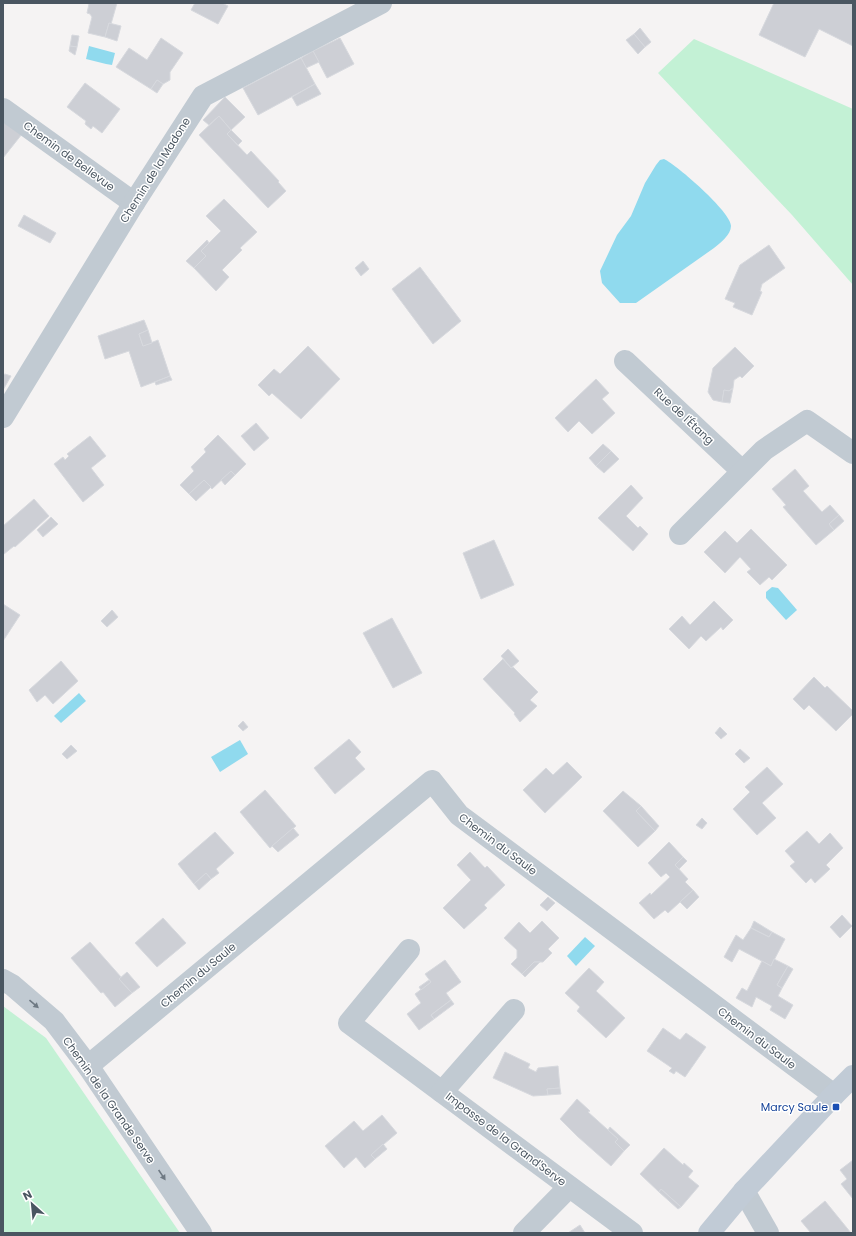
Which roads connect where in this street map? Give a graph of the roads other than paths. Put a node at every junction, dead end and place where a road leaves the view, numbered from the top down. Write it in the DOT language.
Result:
graph roads {
  1 [pos="381,3"];
  2 [pos="3,109"];
  3 [pos="134,203"];
  4 [pos="625,361"];
  5 [pos="3,417"];
  6 [pos="853,453"];
  7 [pos="742,471"];
  8 [pos="680,534"];
  9 [pos="409,950"];
  10 [pos="3,980"];
  11 [pos="514,1010"];
  12 [pos="88,1066"];
  13 [pos="853,1076"];
  14 [pos="442,1092"];
  15 [pos="834,1095"];
  16 [pos="569,1187"];
  17 [pos="744,1191"];
  18 [pos="201,1233"];
  19 [pos="524,1233"];
  20 [pos="632,1233"];
  21 [pos="709,1233"];
  22 [pos="768,1233"];
  1 -- 3 [label="street, Chemin de la Madone"];
  2 -- 3 [label="street, Chemin de Bellevue"];
  3 -- 5 [label="street, Chemin de la Madone"];
  4 -- 7 [label="street, Rue de l'Étang"];
  6 -- 7 [label="street"];
  7 -- 8 [label="street"];
  9 -- 14 [label="street, Impasse de la Grand'Serve"];
  10 -- 12 [label="street, Chemin de la Grande Serve, one-way"];
  11 -- 14 [label="street, Impasse de la Grand'Serve"];
  12 -- 15 [label="street, Chemin du Saule"];
  12 -- 18 [label="street, Chemin de la Grande Serve, one-way"];
  13 -- 15 [label="street"];
  14 -- 16 [label="street, Impasse de la Grand'Serve"];
  15 -- 17 [label="street"];
  16 -- 19 [label="street, Impasse de la Grand'Serve"];
  16 -- 20 [label="street, Impasse de la Grand'Serve"];
  17 -- 21 [label="street"];
  17 -- 22 [label="street"];
}
